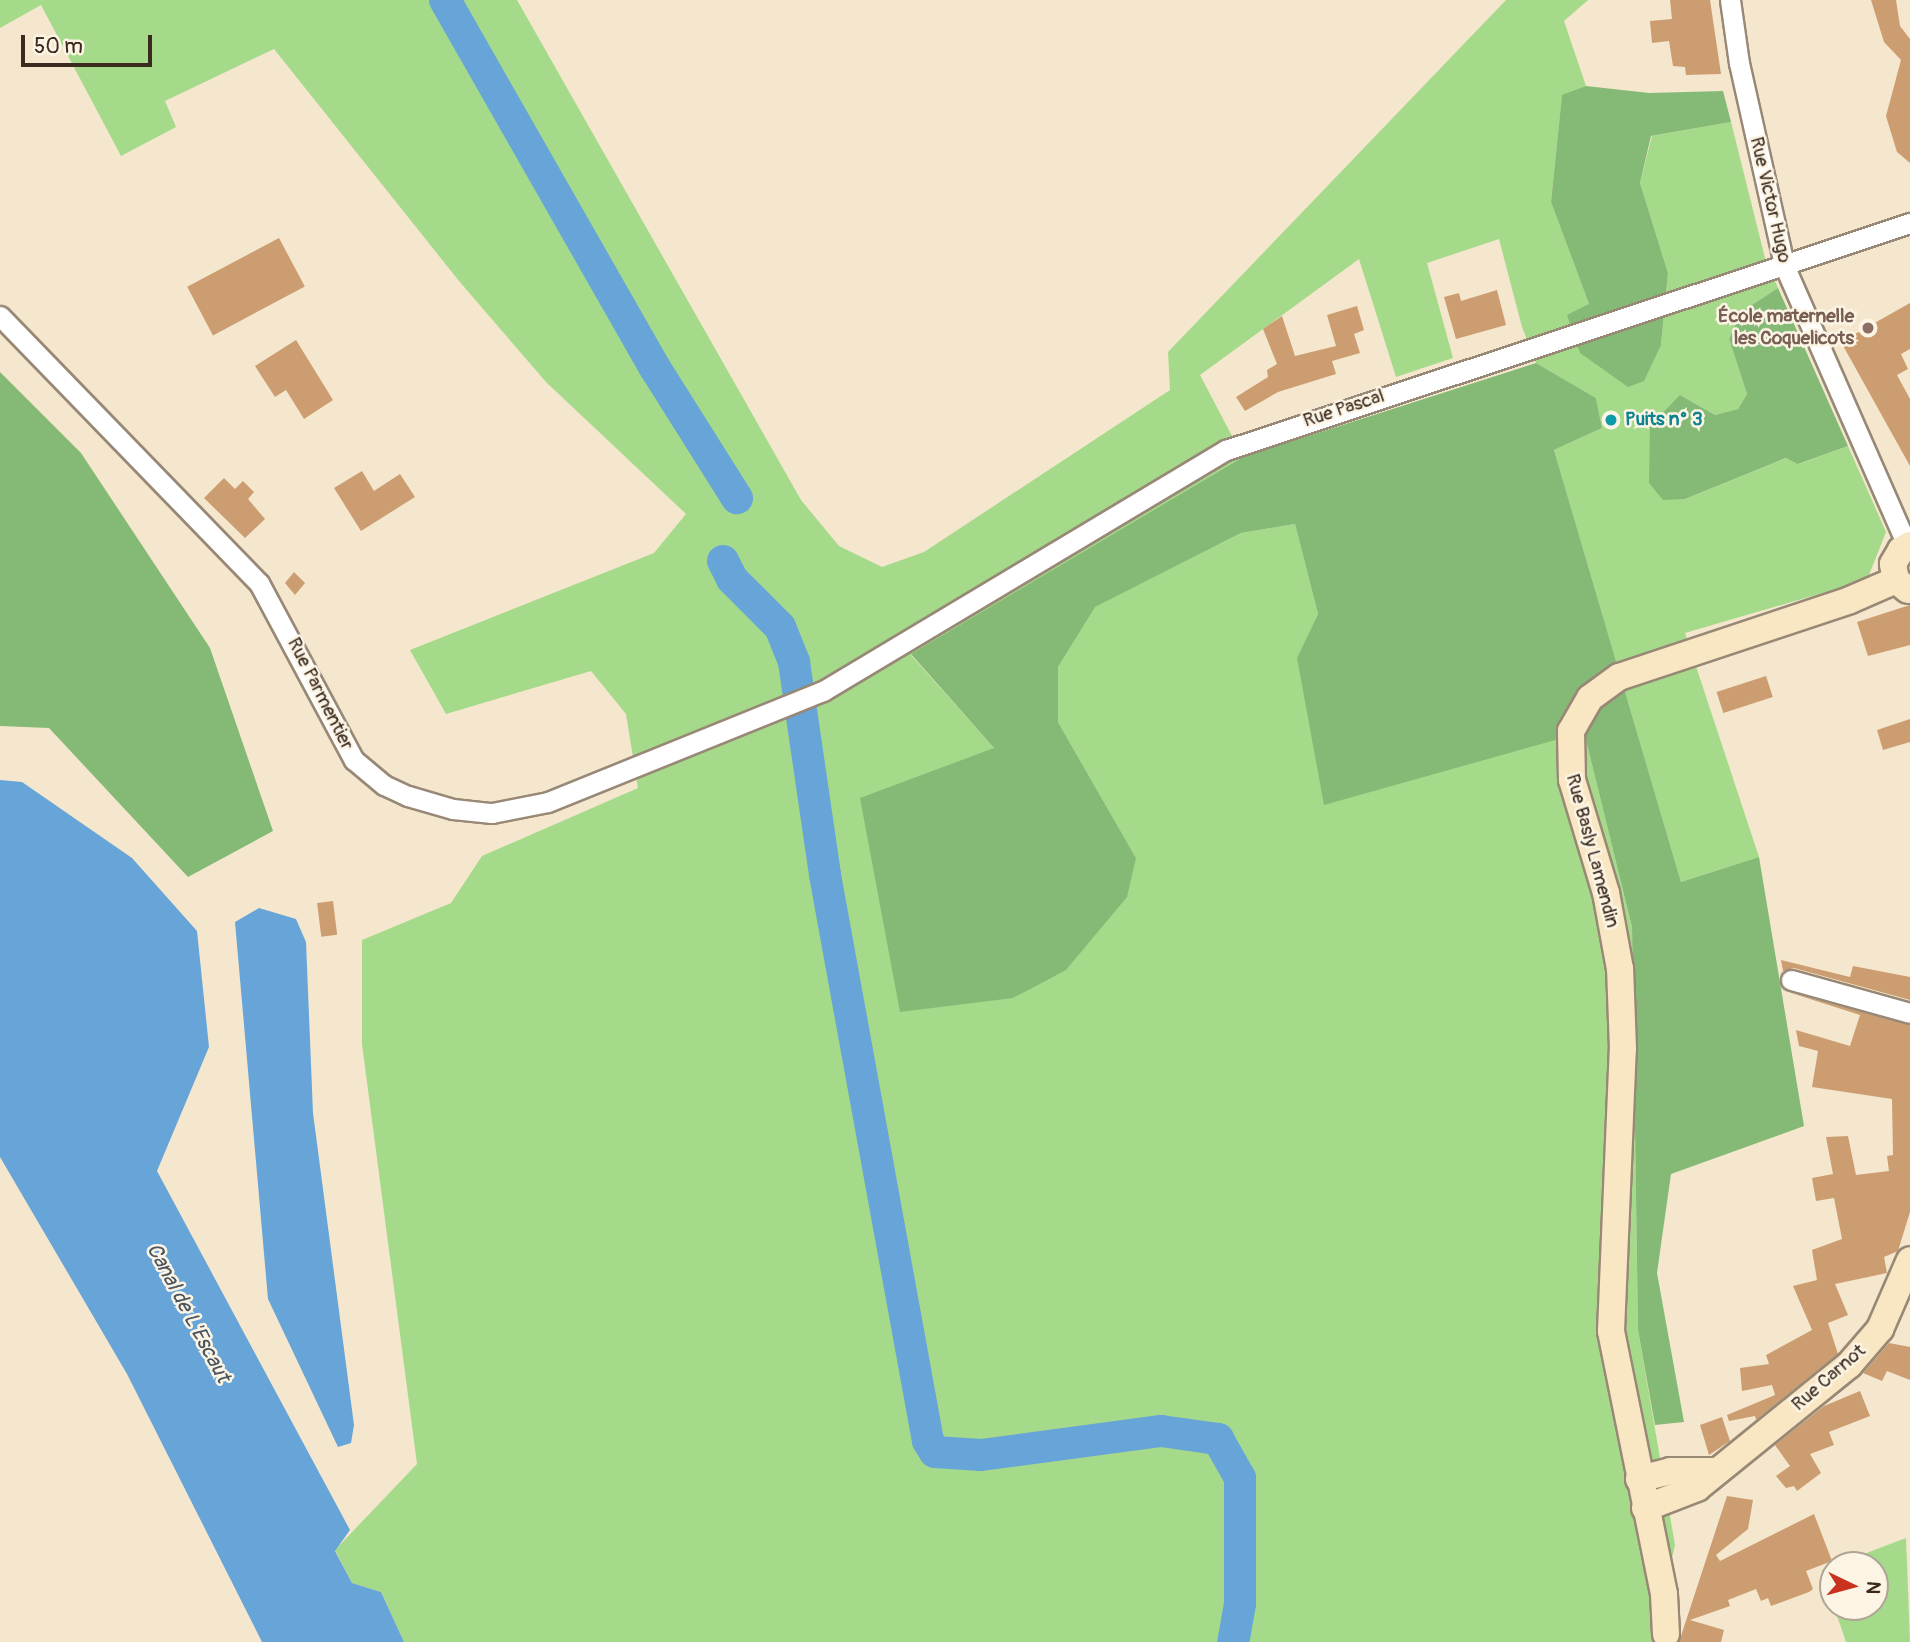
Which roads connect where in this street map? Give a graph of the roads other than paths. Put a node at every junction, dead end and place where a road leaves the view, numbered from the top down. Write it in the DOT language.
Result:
graph roads {
  1 [pos="1730,0"];
  2 [pos="1910,223"];
  3 [pos="1784,265"];
  4 [pos="0,316"];
  5 [pos="1909,545"];
  6 [pos="1903,585"];
  7 [pos="788,707"];
  8 [pos="1791,980"];
  9 [pos="1910,1013"];
  10 [pos="1910,1260"];
  11 [pos="1716,1471"];
  12 [pos="1647,1477"];
  13 [pos="1653,1505"];
  14 [pos="1665,1638"];
  1 -- 3 [label="street, Rue Victor Hugo"];
  2 -- 3 [label="street, Rue Pascal"];
  3 -- 5 [label="street, Rue Victor Hugo"];
  3 -- 7 [label="street, Rue Pascal"];
  4 -- 7 [label="street, Rue Parmentier"];
  5 -- 6 [label="street"];
  6 -- 12 [label="street, Rue Basly Lamendin"];
  8 -- 9 [label="street"];
  10 -- 11 [label="street, Rue Carnot"];
  11 -- 12 [label="street"];
  11 -- 13 [label="street, Rue Carnot"];
  12 -- 13 [label="street, Rue Basly Lamendin"];
  13 -- 14 [label="street, Rue Basly Lamendin"];
}
